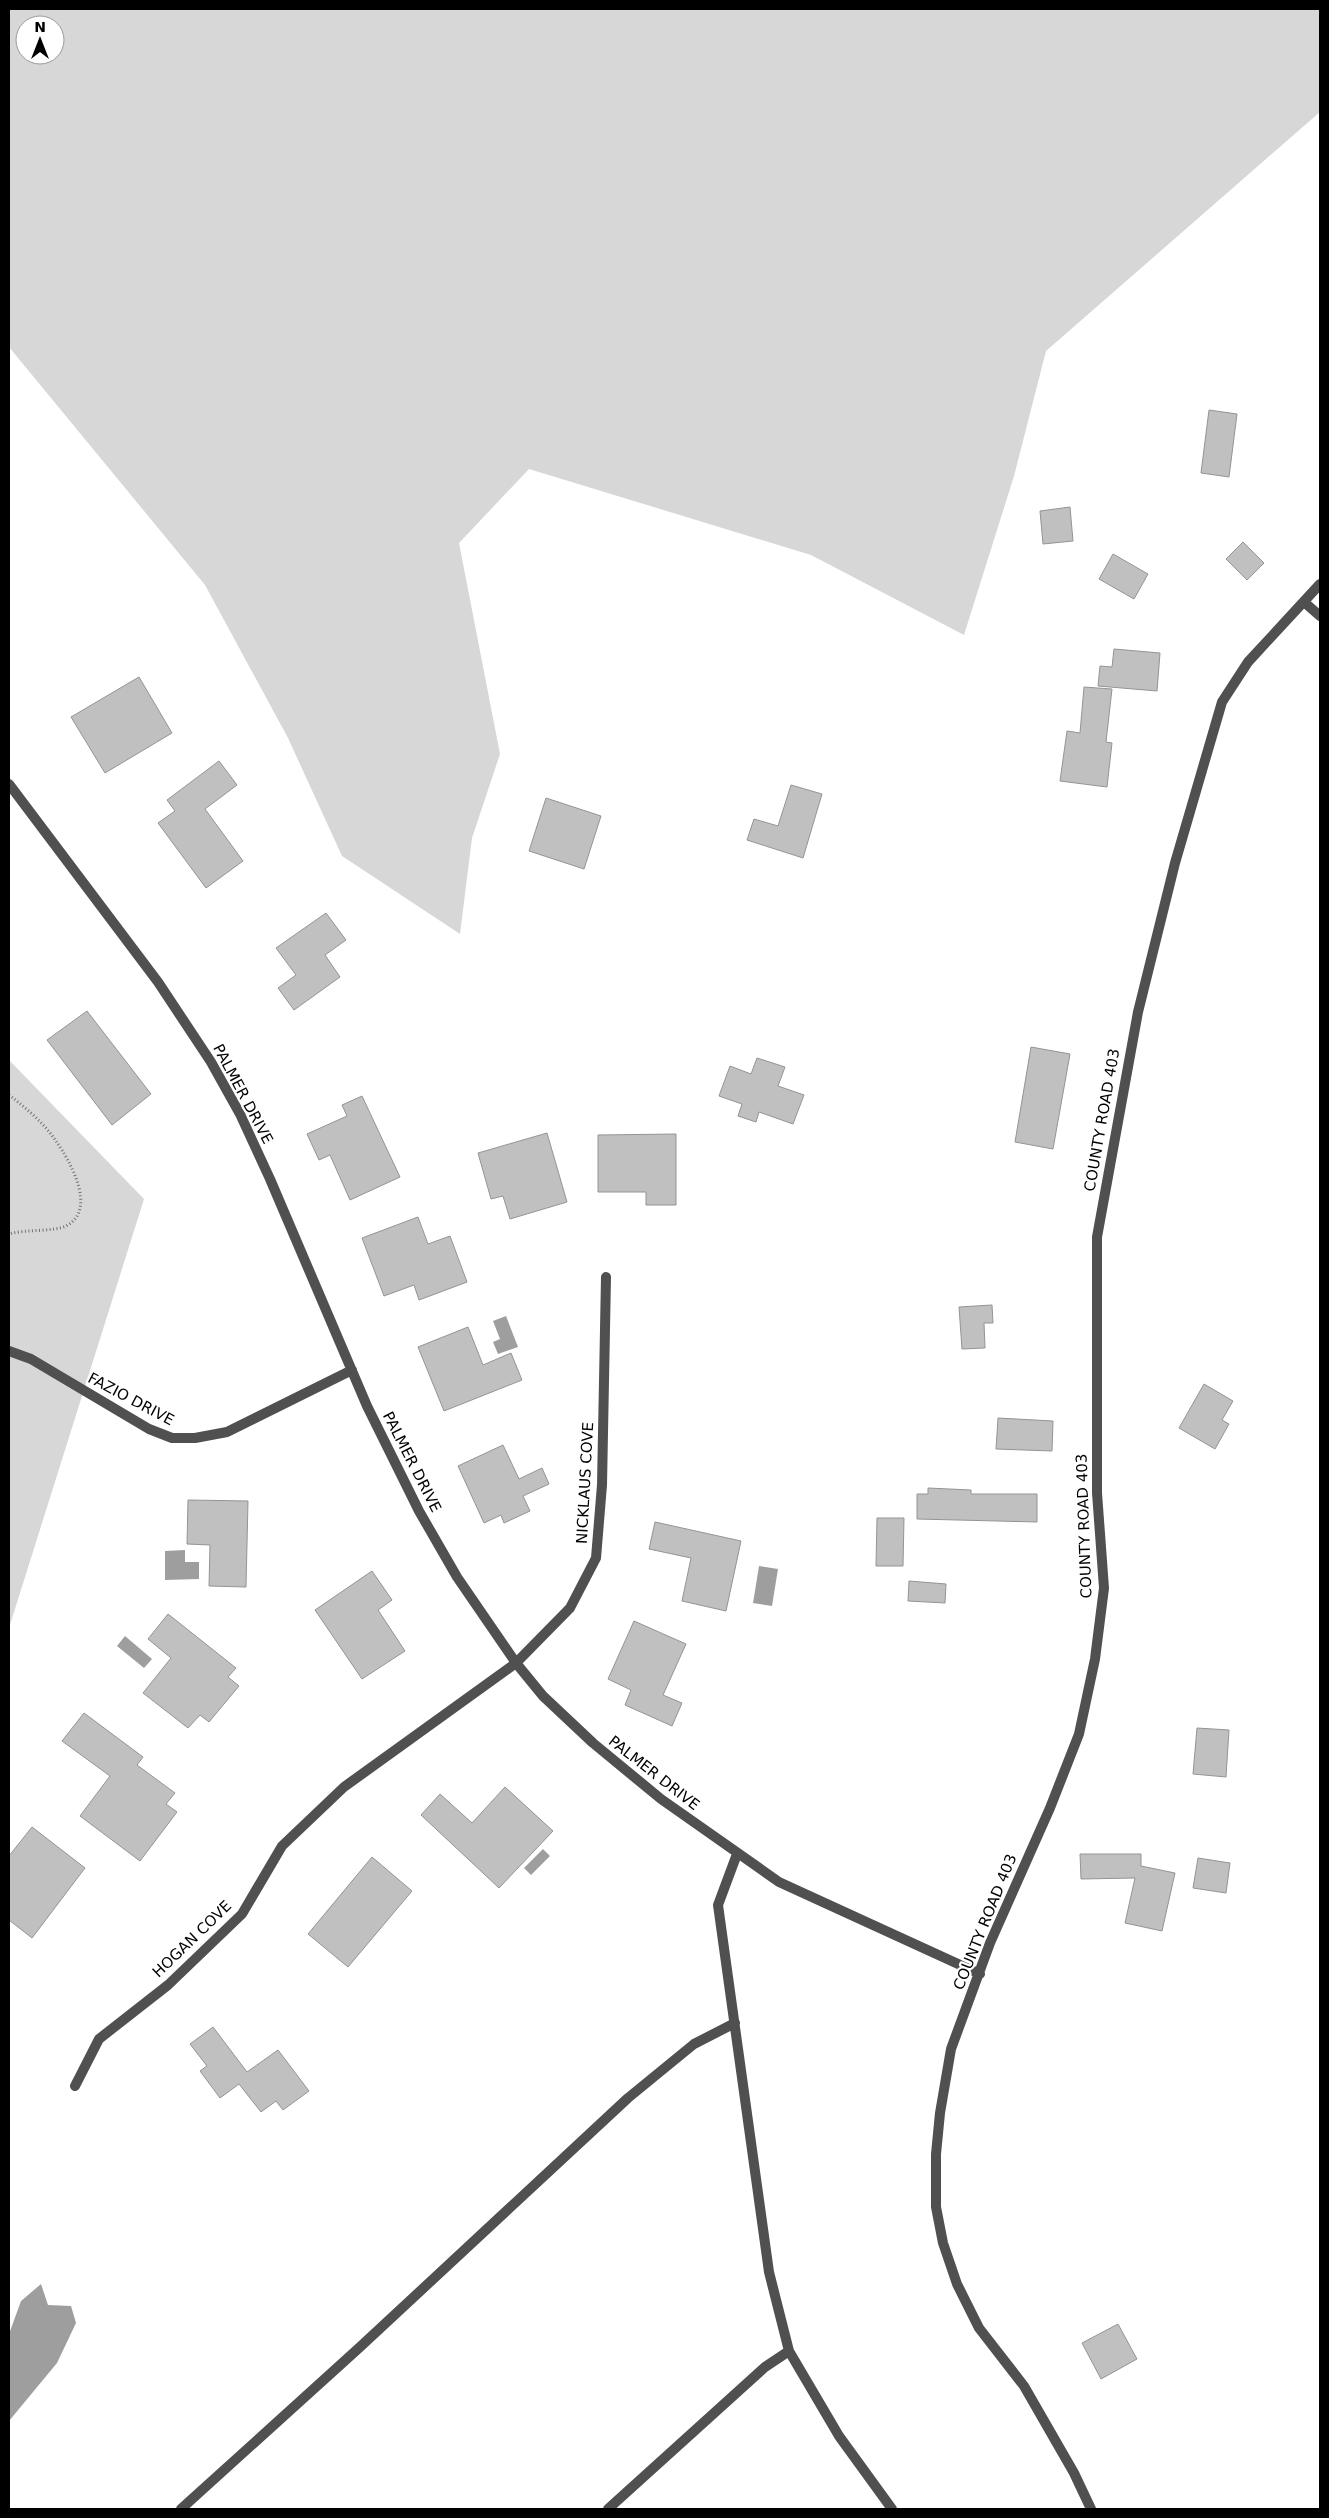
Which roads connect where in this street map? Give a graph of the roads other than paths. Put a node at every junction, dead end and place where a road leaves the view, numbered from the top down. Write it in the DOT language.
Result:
graph roads {
  1 [pos="1320,584"];
  2 [pos="1304,602"];
  3 [pos="1320,616"];
  4 [pos="9,784"];
  5 [pos="606,1277"];
  6 [pos="9,1351"];
  7 [pos="352,1370"];
  8 [pos="516,1663"];
  9 [pos="737,1854"];
  10 [pos="980,1974"];
  11 [pos="735,2023"];
  12 [pos="75,2086"];
  13 [pos="789,2351"];
  14 [pos="181,2509"];
  15 [pos="608,2509"];
  16 [pos="892,2509"];
  17 [pos="1091,2509"];
  1 -- 2 [label="street, COUNTY ROAD 403"];
  2 -- 3 [label="street"];
  2 -- 10 [label="street, COUNTY ROAD 403"];
  4 -- 7 [label="street, PALMER DRIVE"];
  5 -- 8 [label="street, NICKLAUS COVE"];
  6 -- 7 [label="street, FAZIO DRIVE"];
  7 -- 8 [label="street, PALMER DRIVE"];
  8 -- 9 [label="street, PALMER DRIVE"];
  8 -- 12 [label="street, HOGAN COVE"];
  9 -- 10 [label="street, PALMER DRIVE"];
  9 -- 11 [label="street"];
  10 -- 17 [label="street, COUNTY ROAD 403"];
  11 -- 13 [label="street"];
  11 -- 14 [label="street"];
  13 -- 15 [label="street"];
  13 -- 16 [label="street"];
}
